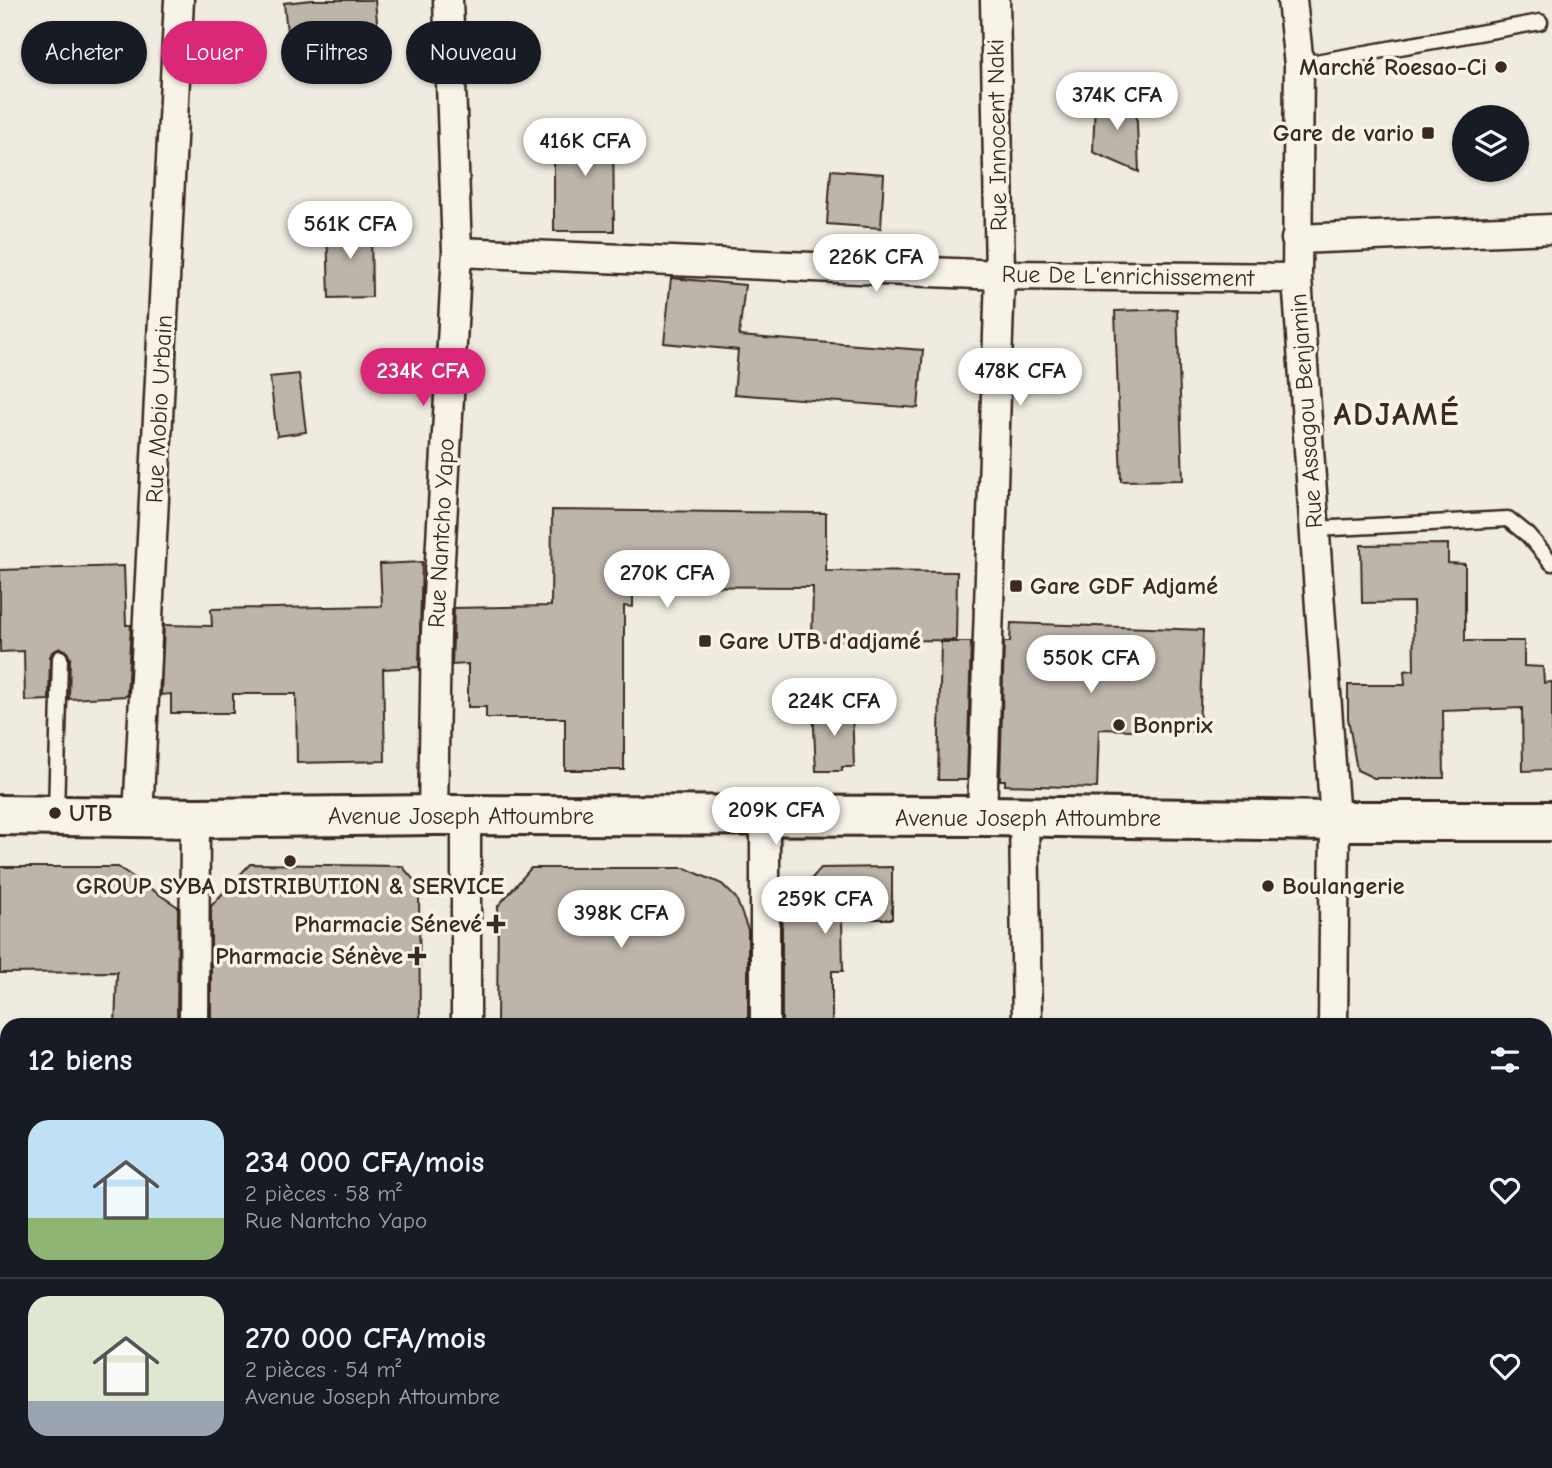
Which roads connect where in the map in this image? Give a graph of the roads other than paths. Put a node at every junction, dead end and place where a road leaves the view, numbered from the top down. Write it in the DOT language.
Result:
graph roads {
  1 [pos="179,0"];
  2 [pos="448,0"];
  3 [pos="995,0"];
  4 [pos="1292,0"];
  5 [pos="1539,22"];
  6 [pos="1299,65"];
  7 [pos="1552,229"];
  8 [pos="1296,239"];
  9 [pos="457,252"];
  10 [pos="1000,275"];
  11 [pos="1297,278"];
  12 [pos="1315,529"];
  13 [pos="1552,563"];
  14 [pos="60,658"];
  15 [pos="0,815"];
  16 [pos="450,815"];
  17 [pos="56,816"];
  18 [pos="982,816"];
  19 [pos="138,817"];
  20 [pos="765,817"];
  21 [pos="1024,817"];
  22 [pos="195,818"];
  23 [pos="1335,821"];
  24 [pos="1552,821"];
  25 [pos="194,1018"];
  26 [pos="465,1018"];
  27 [pos="765,1018"];
  28 [pos="1027,1018"];
  29 [pos="1333,1018"];
  1 -- 19 [label="street, Rue Mobio Urbain"];
  2 -- 9 [label="street, Rue Nantcho Yapo"];
  3 -- 10 [label="street, Rue Innocent Naki"];
  4 -- 6 [label="street, Rue Assagou Benjamin"];
  5 -- 6 [label="lane"];
  6 -- 8 [label="street, Rue Assagou Benjamin"];
  7 -- 8 [label="street"];
  8 -- 11 [label="street, Rue Assagou Benjamin"];
  9 -- 10 [label="street, Rue De L'enrichissement"];
  9 -- 16 [label="street, Rue Nantcho Yapo"];
  10 -- 11 [label="street, Rue De L'enrichissement"];
  10 -- 18 [label="street, Rue Innocent Naki"];
  11 -- 12 [label="street, Rue Assagou Benjamin"];
  12 -- 13 [label="lane"];
  12 -- 23 [label="street, Rue Assagou Benjamin"];
  14 -- 17 [label="lane"];
  15 -- 17 [label="street, Avenue Joseph Attoumbre"];
  16 -- 20 [label="street, Avenue Joseph Attoumbre"];
  16 -- 22 [label="street, Avenue Joseph Attoumbre"];
  16 -- 26 [label="street, Rue Nantcho Yapo"];
  17 -- 19 [label="street, Avenue Joseph Attoumbre"];
  18 -- 20 [label="street, Avenue Joseph Attoumbre"];
  18 -- 21 [label="street, Avenue Joseph Attoumbre"];
  19 -- 22 [label="street, Avenue Joseph Attoumbre"];
  20 -- 27 [label="street"];
  21 -- 23 [label="street, Avenue Joseph Attoumbre"];
  21 -- 28 [label="street"];
  22 -- 25 [label="street"];
  23 -- 24 [label="street, Avenue Joseph Attoumbre"];
  23 -- 29 [label="street, Rue Assagou Benjamin"];
}
